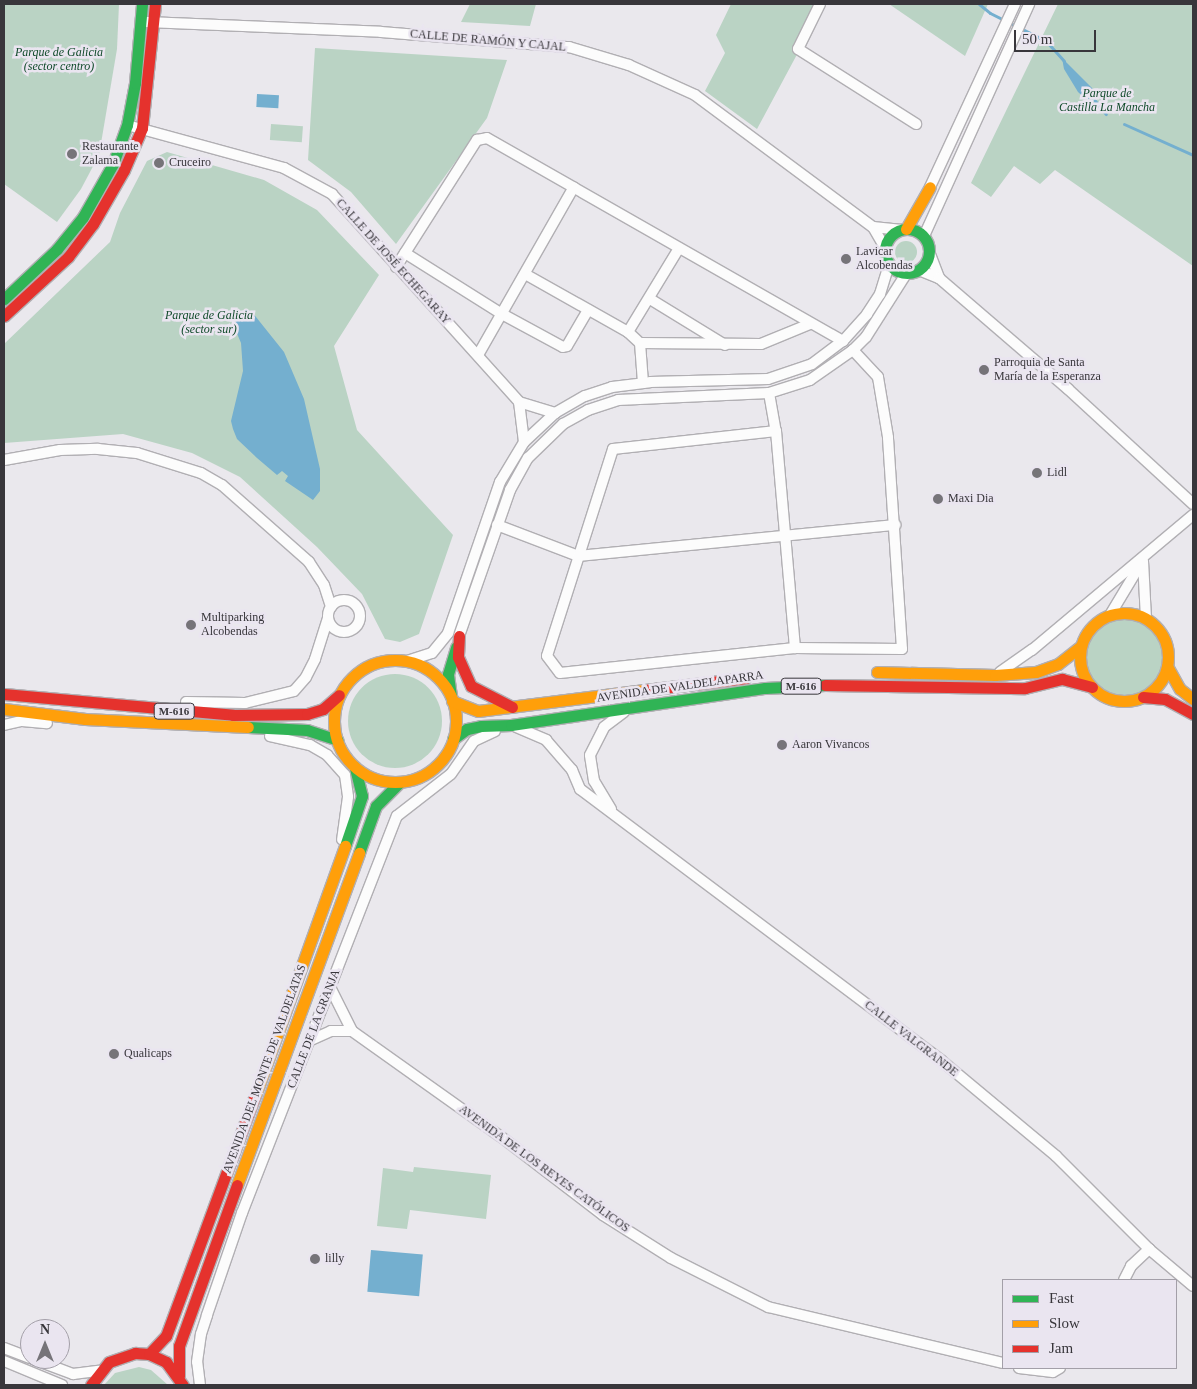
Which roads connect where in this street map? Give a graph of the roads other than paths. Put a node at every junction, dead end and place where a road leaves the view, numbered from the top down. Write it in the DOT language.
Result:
graph roads {
  1 [pos="142,4"];
  2 [pos="155,4"];
  3 [pos="820,4"];
  4 [pos="1015,4"];
  5 [pos="1029,4"];
  6 [pos="141,22"];
  7 [pos="154,23"];
  8 [pos="916,124"];
  9 [pos="127,125"];
  10 [pos="142,128"];
  11 [pos="574,187"];
  12 [pos="930,187"];
  13 [pos="873,227"];
  14 [pos="903,229"];
  15 [pos="924,236"];
  16 [pos="679,248"];
  17 [pos="885,248"];
  18 [pos="406,252"];
  19 [pos="930,254"];
  20 [pos="888,264"];
  21 [pos="396,267"];
  22 [pos="919,270"];
  23 [pos="525,274"];
  24 [pos="906,274"];
  25 [pos="939,278"];
  26 [pos="4,299"];
  27 [pos="650,299"];
  28 [pos="588,310"];
  29 [pos="502,314"];
  30 [pos="4,316"];
  31 [pos="810,324"];
  32 [pos="628,332"];
  33 [pos="843,341"];
  34 [pos="640,343"];
  35 [pos="727,346"];
  36 [pos="853,350"];
  37 [pos="478,355"];
  38 [pos="643,383"];
  39 [pos="769,393"];
  40 [pos="519,402"];
  41 [pos="555,413"];
  42 [pos="776,431"];
  43 [pos="524,442"];
  44 [pos="4,460"];
  45 [pos="1193,504"];
  46 [pos="1193,516"];
  47 [pos="497,525"];
  48 [pos="895,525"];
  49 [pos="785,538"];
  50 [pos="578,556"];
  51 [pos="1143,560"];
  52 [pos="331,607"];
  53 [pos="1110,615"];
  54 [pos="328,618"];
  55 [pos="1146,619"];
  56 [pos="459,636"];
  57 [pos="1081,646"];
  58 [pos="795,648"];
  59 [pos="407,661"];
  60 [pos="1167,666"];
  61 [pos="835,672"];
  62 [pos="863,672"];
  63 [pos="995,675"];
  64 [pos="1092,687"];
  65 [pos="4,694"];
  66 [pos="339,696"];
  67 [pos="1143,696"];
  68 [pos="452,698"];
  69 [pos="1193,699"];
  70 [pos="62,701"];
  71 [pos="512,707"];
  72 [pos="631,708"];
  73 [pos="4,709"];
  74 [pos="1193,714"];
  75 [pos="85,719"];
  76 [pos="4,725"];
  77 [pos="511,725"];
  78 [pos="198,726"];
  79 [pos="453,739"];
  80 [pos="337,740"];
  81 [pos="356,767"];
  82 [pos="400,782"];
  83 [pos="612,812"];
  84 [pos="336,875"];
  85 [pos="330,987"];
  86 [pos="352,1031"];
  87 [pos="311,1040"];
  88 [pos="242,1213"];
  89 [pos="1149,1249"];
  90 [pos="209,1262"];
  91 [pos="1124,1279"];
  92 [pos="1193,1286"];
  93 [pos="4,1348"];
  94 [pos="20,1354"];
  95 [pos="149,1354"];
  96 [pos="4,1361"];
  97 [pos="1002,1363"];
  98 [pos="60,1369"];
  99 [pos="1027,1369"];
  100 [pos="1058,1369"];
  101 [pos="99,1371"];
  102 [pos="181,1380"];
  103 [pos="62,1385"];
  104 [pos="91,1385"];
  105 [pos="200,1385"];
  1 -- 6 [label="main road"];
  2 -- 7 [label="main road"];
  3 -- 8 [label="street"];
  4 -- 12 [label="street"];
  5 -- 15 [label="street"];
  6 -- 7 [label="street, CALLE DE RAMÓN Y CAJAL"];
  6 -- 9 [label="main road"];
  7 -- 10 [label="main road"];
  7 -- 13 [label="street, CALLE DE RAMÓN Y CAJAL"];
  9 -- 10 [label="street, CALLE DE JOSÉ ECHEGARAY"];
  9 -- 26 [label="main road"];
  10 -- 21 [label="street, CALLE DE JOSÉ ECHEGARAY"];
  10 -- 30 [label="main road"];
  11 -- 16 [label="street"];
  11 -- 18 [label="street"];
  11 -- 23 [label="street"];
  12 -- 14 [label="main road"];
  13 -- 14 [label="street"];
  13 -- 17 [label="street, CALLE DE RAMÓN Y CAJAL"];
  14 -- 15 [label="main road"];
  14 -- 17 [label="main road"];
  15 -- 19 [label="main road"];
  16 -- 27 [label="street"];
  16 -- 31 [label="street"];
  17 -- 20 [label="main road"];
  18 -- 21 [label="street"];
  18 -- 29 [label="street"];
  19 -- 22 [label="main road"];
  19 -- 25 [label="street"];
  20 -- 24 [label="main road"];
  20 -- 33 [label="street"];
  21 -- 37 [label="street, CALLE DE JOSÉ ECHEGARAY"];
  22 -- 24 [label="main road"];
  22 -- 25 [label="street"];
  23 -- 28 [label="street"];
  23 -- 29 [label="street"];
  24 -- 36 [label="street"];
  25 -- 45 [label="street"];
  27 -- 32 [label="street"];
  27 -- 35 [label="street"];
  28 -- 29 [label="street"];
  28 -- 32 [label="street"];
  29 -- 37 [label="street"];
  31 -- 33 [label="street"];
  31 -- 35 [label="street"];
  32 -- 34 [label="street"];
  33 -- 38 [label="street"];
  34 -- 35 [label="street"];
  34 -- 38 [label="street"];
  36 -- 39 [label="street"];
  36 -- 48 [label="street"];
  37 -- 40 [label="street, CALLE DE JOSÉ ECHEGARAY"];
  38 -- 41 [label="street"];
  39 -- 42 [label="street"];
  39 -- 47 [label="street"];
  40 -- 41 [label="street"];
  40 -- 43 [label="street"];
  41 -- 43 [label="street"];
  42 -- 49 [label="street"];
  42 -- 50 [label="street"];
  43 -- 59 [label="street"];
  44 -- 52 [label="street"];
  46 -- 51 [label="street"];
  47 -- 50 [label="street"];
  47 -- 56 [label="street"];
  48 -- 49 [label="street"];
  48 -- 58 [label="street"];
  49 -- 50 [label="street"];
  49 -- 58 [label="street"];
  50 -- 58 [label="street"];
  51 -- 53 [label="street"];
  51 -- 55 [label="street"];
  51 -- 63 [label="street"];
  52 -- 54 [label="street"];
  52 -- 54 [label="street"];
  53 -- 55 [label="main road"];
  53 -- 57 [label="main road"];
  54 -- 70 [label="street"];
  55 -- 60 [label="main road"];
  56 -- 68 [label="main road"];
  56 -- 71 [label="main road"];
  57 -- 63 [label="main road"];
  57 -- 64 [label="main road"];
  59 -- 66 [label="main road, M-616"];
  59 -- 68 [label="main road, M-616"];
  60 -- 67 [label="main road"];
  60 -- 69 [label="main road"];
  61 -- 71 [label="main road, AVENIDA DE VALDELAPARRA / M-616"];
  62 -- 63 [label="main road"];
  64 -- 67 [label="main road, M-616"];
  64 -- 72 [label="main road, AVENIDA DE VALDELAPARRA / M-616"];
  65 -- 70 [label="main road, M-616"];
  66 -- 70 [label="main road, M-616"];
  66 -- 80 [label="main road, M-616"];
  67 -- 74 [label="main road, M-616"];
  68 -- 71 [label="main road, AVENIDA DE VALDELAPARRA / M-616"];
  68 -- 79 [label="main road, M-616"];
  72 -- 77 [label="main road, AVENIDA DE VALDELAPARRA / M-616"];
  72 -- 83 [label="street"];
  73 -- 75 [label="main road, M-616"];
  75 -- 76 [label="street"];
  75 -- 78 [label="main road, M-616"];
  77 -- 79 [label="main road, AVENIDA DE VALDELAPARRA / M-616"];
  77 -- 83 [label="street, CALLE VALGRANDE"];
  77 -- 85 [label="street, CALLE DE LA GRANJA"];
  78 -- 80 [label="main road, M-616"];
  78 -- 84 [label="street"];
  79 -- 82 [label="main road, M-616"];
  80 -- 81 [label="main road, M-616"];
  81 -- 82 [label="main road, M-616"];
  81 -- 84 [label="main road, AVENIDA DEL MONTE DE VALDELATAS"];
  82 -- 90 [label="main road, AVENIDA DEL MONTE DE VALDELATAS"];
  83 -- 89 [label="street, CALLE VALGRANDE"];
  84 -- 95 [label="main road, AVENIDA DEL MONTE DE VALDELATAS"];
  85 -- 86 [label="street, AVENIDA DE LOS REYES CATÓLICOS"];
  85 -- 87 [label="street, CALLE DE LA GRANJA"];
  86 -- 87 [label="street"];
  86 -- 97 [label="street, AVENIDA DE LOS REYES CATÓLICOS"];
  87 -- 88 [label="street, CALLE DE LA GRANJA"];
  88 -- 90 [label="street"];
  88 -- 105 [label="street, CALLE DE LA GRANJA"];
  89 -- 91 [label="street"];
  89 -- 92 [label="street, CALLE VALGRANDE"];
  90 -- 102 [label="main road, AVENIDA DEL MONTE DE VALDELATAS"];
  93 -- 94 [label="street"];
  95 -- 101 [label="main road"];
  95 -- 102 [label="main road"];
  96 -- 103 [label="street"];
  98 -- 101 [label="street"];
  99 -- 100 [label="street"];
  101 -- 104 [label="main road"];
}
